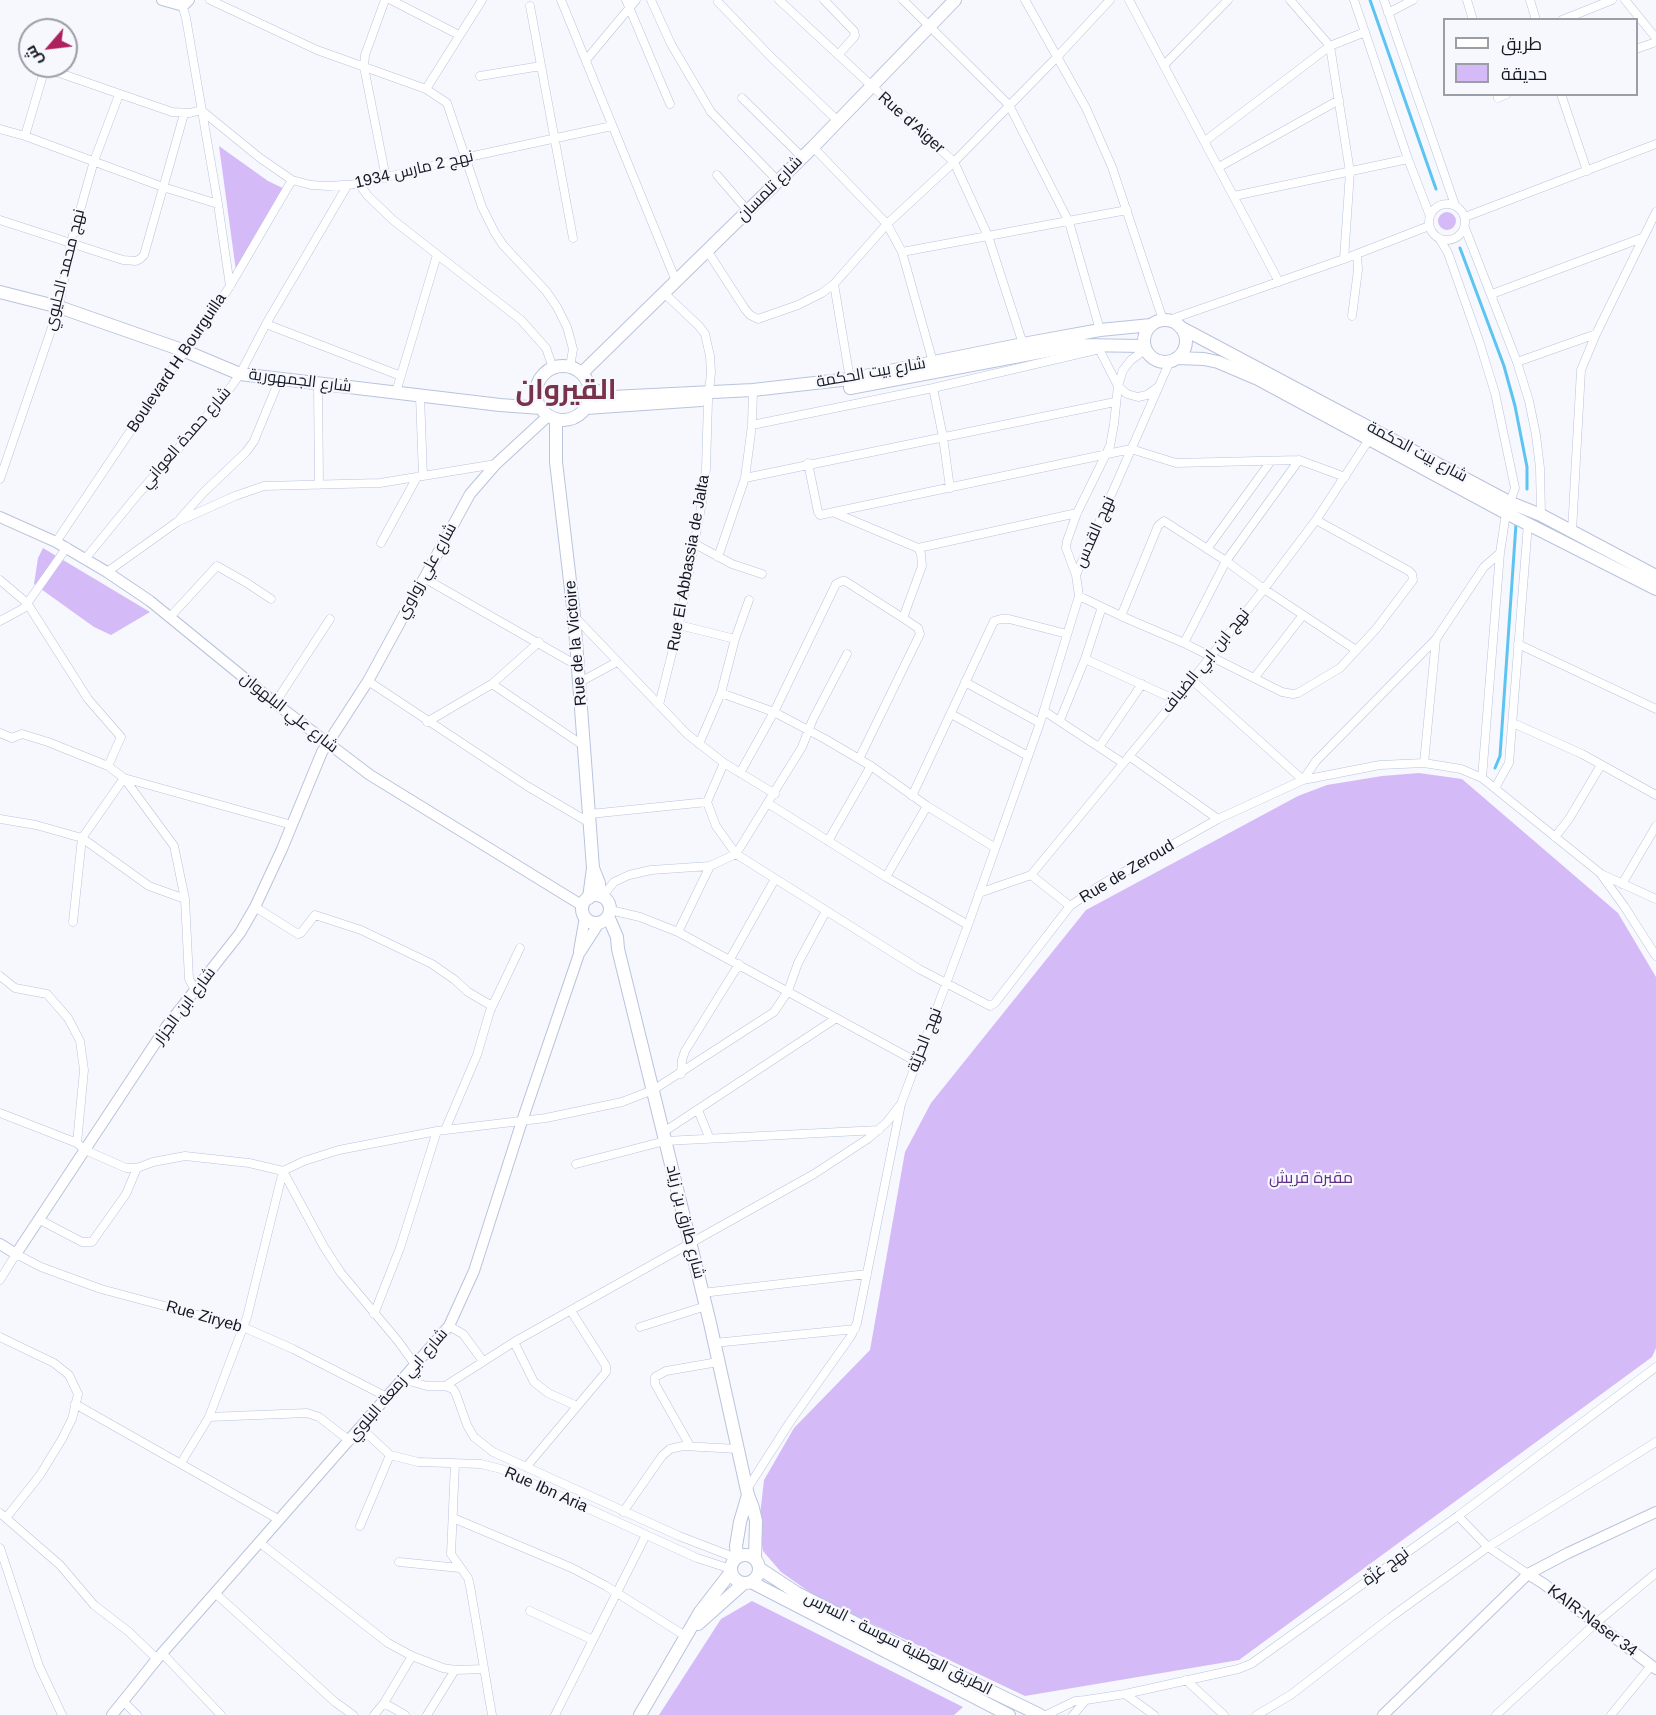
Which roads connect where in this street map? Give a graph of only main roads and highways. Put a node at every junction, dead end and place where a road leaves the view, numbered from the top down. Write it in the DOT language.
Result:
graph roads {
  1 [pos="955,0"];
  2 [pos="0,292"];
  3 [pos="1166,323"];
  4 [pos="1145,348"];
  5 [pos="1174,359"];
  6 [pos="582,373"];
  7 [pos="590,388"];
  8 [pos="752,394"];
  9 [pos="709,396"];
  10 [pos="585,408"];
  11 [pos="548,414"];
  12 [pos="1509,508"];
  13 [pos="1618,562"];
  14 [pos="1656,576"];
  15 [pos="1656,589"];
  16 [pos="592,903"];
  17 [pos="605,918"];
  18 [pos="747,1492"];
  19 [pos="734,1564"];
  20 [pos="757,1564"];
  21 [pos="747,1582"];
  22 [pos="688,1635"];
  23 [pos="640,1715"];
  24 [pos="1009,1715"];
  25 [pos="1040,1715"];
  1 -- 6 [label="main road, شارع تلمسان"];
  2 -- 11 [label="main road, شارع الجمهورية"];
  3 -- 4 [label="main road"];
  3 -- 5 [label="main road"];
  3 -- 8 [label="main road, شارع بيت الحكمة"];
  3 -- 12 [label="main road, شارع بيت الحكمة"];
  4 -- 5 [label="main road, شارع بيت الحكمة"];
  4 -- 8 [label="main road, شارع بيت الحكمة"];
  5 -- 12 [label="main road, شارع بيت الحكمة"];
  6 -- 7 [label="main road"];
  6 -- 11 [label="main road"];
  7 -- 9 [label="main road, شارع بيت الحكمة"];
  7 -- 10 [label="main road"];
  8 -- 9 [label="main road, شارع بيت الحكمة"];
  9 -- 10 [label="main road, شارع بيت الحكمة"];
  10 -- 11 [label="main road"];
  11 -- 16 [label="main road, Rue de la Victoire"];
  12 -- 13 [label="main road, شارع بيت الحكمة"];
  12 -- 13 [label="main road, شارع بيت الحكمة"];
  13 -- 14 [label="main road, شارع بيت الحكمة"];
  13 -- 15 [label="main road, شارع بيت الحكمة"];
  16 -- 17 [label="main road, Rue de la Victoire"];
  16 -- 17 [label="main road"];
  17 -- 18 [label="main road, شارع طارق بن زياد"];
  18 -- 19 [label="main road, شارع طارق بن زياد"];
  18 -- 20 [label="main road, شارع طارق بن زياد"];
  19 -- 20 [label="main road"];
  19 -- 21 [label="main road"];
  19 -- 22 [label="main road"];
  20 -- 21 [label="main road"];
  20 -- 25 [label="main road, الطريق الوطنية سوسة - السرس"];
  21 -- 22 [label="main road"];
  21 -- 24 [label="main road, الطريق الوطنية سوسة - السرس"];
  22 -- 23 [label="main road"];
}
